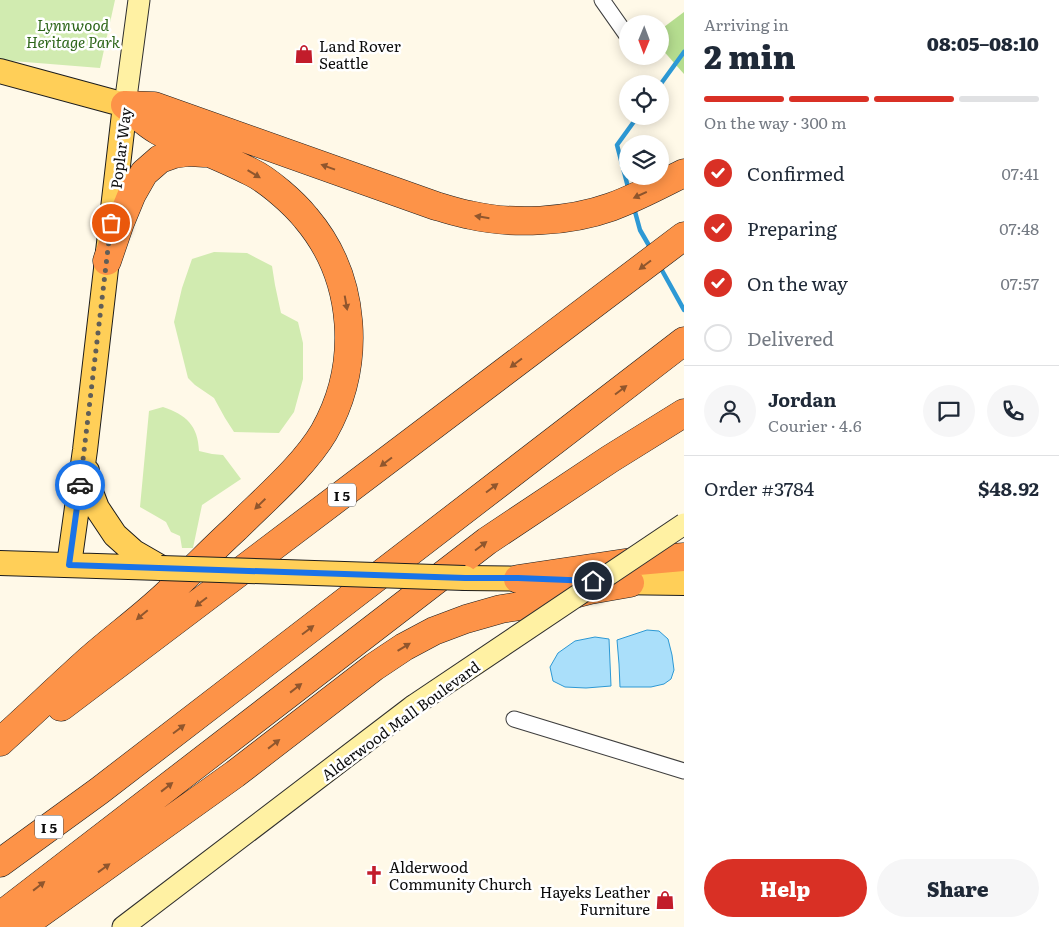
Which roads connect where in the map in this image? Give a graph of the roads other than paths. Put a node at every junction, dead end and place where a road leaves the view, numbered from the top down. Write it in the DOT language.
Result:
graph roads {
  1 [pos="139,0"];
  2 [pos="602,0"];
  3 [pos="619,24"];
  4 [pos="0,71"];
  5 [pos="125,105"];
  6 [pos="210,154"];
  7 [pos="684,173"];
  8 [pos="684,236"];
  9 [pos="107,261"];
  10 [pos="684,342"];
  11 [pos="684,413"];
  12 [pos="85,450"];
  13 [pos="684,524"];
  14 [pos="684,557"];
  15 [pos="0,563"];
  16 [pos="69,565"];
  17 [pos="161,568"];
  18 [pos="518,578"];
  19 [pos="630,582"];
  20 [pos="684,583"];
  21 [pos="514,720"];
  22 [pos="0,742"];
  23 [pos="0,754"];
  24 [pos="684,771"];
  25 [pos="0,863"];
  26 [pos="0,916"];
  27 [pos="21,927"];
  28 [pos="123,927"];
  1 -- 5 [label="main road, Poplar Way"];
  2 -- 3 [label="street"];
  4 -- 5 [label="main road"];
  5 -- 6 [label="highway"];
  7 -- 5 [label="highway, one-way"];
  5 -- 9 [label="main road, Poplar Way"];
  6 -- 9 [label="highway"];
  6 -- 22 [label="highway, one-way"];
  8 -- 23 [label="highway, I 5, one-way"];
  9 -- 12 [label="main road, Poplar Way"];
  25 -- 10 [label="highway, I 5, one-way"];
  26 -- 11 [label="highway, one-way"];
  12 -- 16 [label="main road, Poplar Way"];
  12 -- 17 [label="main road"];
  13 -- 28 [label="main road, Alderwood Mall Boulevard, bridge"];
  14 -- 18 [label="highway"];
  15 -- 16 [label="main road"];
  16 -- 17 [label="main road"];
  17 -- 18 [label="main road, bridge"];
  18 -- 19 [label="main road"];
  19 -- 20 [label="main road"];
  27 -- 19 [label="highway, one-way"];
  21 -- 24 [label="street"];
}
